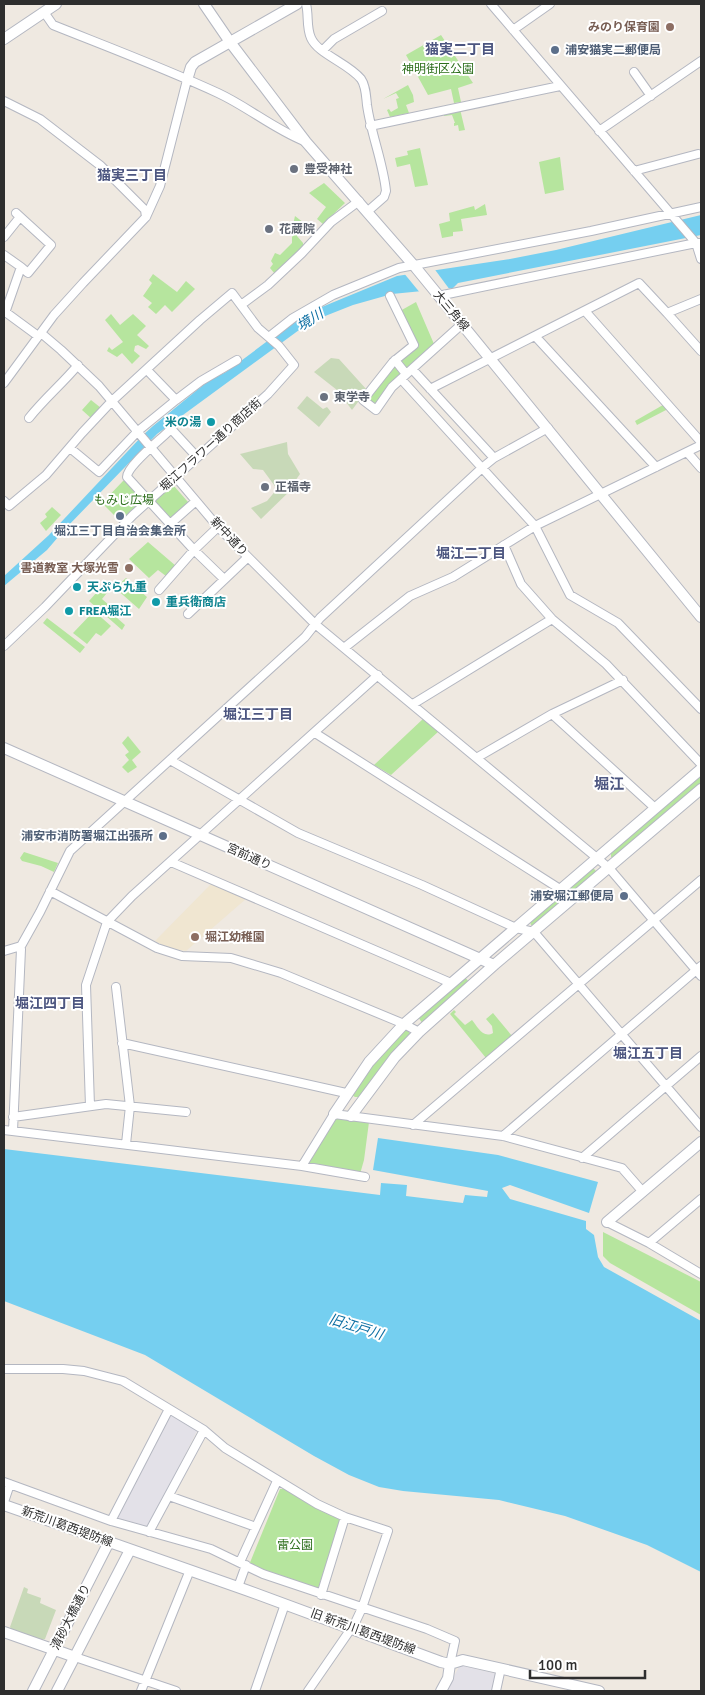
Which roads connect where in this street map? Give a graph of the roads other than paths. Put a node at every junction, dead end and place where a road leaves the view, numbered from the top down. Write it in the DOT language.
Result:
graph roads {
  1 [pos="204,4"];
  2 [pos="297,4"];
  3 [pos="306,4"];
  4 [pos="491,4"];
  5 [pos="550,4"];
  6 [pos="48,7"];
  7 [pos="382,11"];
  8 [pos="513,30"];
  9 [pos="4,39"];
  10 [pos="230,42"];
  11 [pos="323,50"];
  12 [pos="701,61"];
  13 [pos="634,72"];
  14 [pos="187,80"];
  15 [pos="560,86"];
  16 [pos="651,96"];
  17 [pos="4,101"];
  18 [pos="370,126"];
  19 [pos="599,131"];
  20 [pos="306,142"];
  21 [pos="698,154"];
  22 [pos="634,171"];
  23 [pos="359,201"];
  24 [pos="701,207"];
  25 [pos="368,212"];
  26 [pos="146,217"];
  27 [pos="673,217"];
  28 [pos="4,237"];
  29 [pos="697,242"];
  30 [pos="4,255"];
  31 [pos="701,259"];
  32 [pos="414,266"];
  33 [pos="22,268"];
  34 [pos="436,294"];
  35 [pos="390,296"];
  36 [pos="701,299"];
  37 [pos="241,305"];
  38 [pos="585,311"];
  39 [pos="5,312"];
  40 [pos="667,313"];
  41 [pos="462,324"];
  42 [pos="40,335"];
  43 [pos="535,336"];
  44 [pos="270,338"];
  45 [pos="701,351"];
  46 [pos="490,358"];
  47 [pos="237,360"];
  48 [pos="395,360"];
  49 [pos="78,365"];
  50 [pos="147,370"];
  51 [pos="406,374"];
  52 [pos="4,383"];
  53 [pos="430,389"];
  54 [pos="176,400"];
  55 [pos="112,402"];
  56 [pos="30,418"];
  57 [pos="548,428"];
  58 [pos="139,433"];
  59 [pos="701,444"];
  60 [pos="150,446"];
  61 [pos="70,448"];
  62 [pos="687,452"];
  63 [pos="197,457"];
  64 [pos="494,458"];
  65 [pos="483,467"];
  66 [pos="656,467"];
  67 [pos="701,468"];
  68 [pos="175,476"];
  69 [pos="602,493"];
  70 [pos="4,501"];
  71 [pos="149,501"];
  72 [pos="196,501"];
  73 [pos="170,524"];
  74 [pos="535,526"];
  75 [pos="218,527"];
  76 [pos="504,545"];
  77 [pos="194,550"];
  78 [pos="247,558"];
  79 [pos="224,579"];
  80 [pos="159,590"];
  81 [pos="188,614"];
  82 [pos="701,617"];
  83 [pos="552,619"];
  84 [pos="315,624"];
  85 [pos="4,646"];
  86 [pos="344,648"];
  87 [pos="378,675"];
  88 [pos="623,680"];
  89 [pos="413,704"];
  90 [pos="701,709"];
  91 [pos="552,714"];
  92 [pos="315,733"];
  93 [pos="4,748"];
  94 [pos="478,757"];
  95 [pos="170,760"];
  96 [pos="701,764"];
  97 [pos="701,769"];
  98 [pos="701,789"];
  99 [pos="240,800"];
  100 [pos="124,801"];
  101 [pos="655,808"];
  102 [pos="201,835"];
  103 [pos="598,858"];
  104 [pos="172,862"];
  105 [pos="610,868"];
  106 [pos="701,880"];
  107 [pos="560,889"];
  108 [pos="50,891"];
  109 [pos="654,920"];
  110 [pos="107,922"];
  111 [pos="516,928"];
  112 [pos="534,932"];
  113 [pos="19,947"];
  114 [pos="4,951"];
  115 [pos="480,959"];
  116 [pos="494,965"];
  117 [pos="700,971"];
  118 [pos="451,983"];
  119 [pos="579,984"];
  120 [pos="116,988"];
  121 [pos="404,1024"];
  122 [pos="419,1032"];
  123 [pos="622,1034"];
  124 [pos="122,1042"];
  125 [pos="701,1056"];
  126 [pos="666,1086"];
  127 [pos="346,1093"];
  128 [pos="90,1106"];
  129 [pos="130,1106"];
  130 [pos="186,1112"];
  131 [pos="334,1114"];
  132 [pos="351,1116"];
  133 [pos="13,1117"];
  134 [pos="413,1125"];
  135 [pos="701,1127"];
  136 [pos="4,1130"];
  137 [pos="13,1131"];
  138 [pos="503,1136"];
  139 [pos="701,1142"];
  140 [pos="126,1144"];
  141 [pos="582,1158"];
  142 [pos="302,1166"];
  143 [pos="365,1177"];
  144 [pos="643,1192"];
  145 [pos="701,1199"];
  146 [pos="608,1222"];
  147 [pos="650,1243"];
  148 [pos="701,1274"];
  149 [pos="4,1369"];
  150 [pos="169,1409"];
  151 [pos="204,1430"];
  152 [pos="276,1481"];
  153 [pos="7,1483"];
  154 [pos="169,1496"];
  155 [pos="4,1503"];
  156 [pos="346,1518"];
  157 [pos="111,1521"];
  158 [pos="256,1527"];
  159 [pos="149,1532"];
  160 [pos="109,1542"];
  161 [pos="130,1550"];
  162 [pos="243,1564"];
  163 [pos="190,1570"];
  164 [pos="238,1587"];
  165 [pos="321,1594"];
  166 [pos="285,1604"];
  167 [pos="362,1608"];
  168 [pos="352,1628"];
  169 [pos="4,1632"];
  170 [pos="55,1649"];
  171 [pos="75,1657"];
  172 [pos="450,1664"];
  173 [pos="501,1668"];
  174 [pos="146,1681"];
  175 [pos="33,1691"];
  176 [pos="57,1691"];
  177 [pos="141,1691"];
  178 [pos="176,1691"];
  179 [pos="254,1691"];
  180 [pos="308,1691"];
  181 [pos="441,1691"];
  182 [pos="496,1691"];
  183 [pos="599,1691"];
  1 -- 10 [label="street, 大三角線"];
  2 -- 10 [label="street"];
  3 -- 11 [label="street"];
  4 -- 8 [label="street"];
  5 -- 8 [label="street"];
  6 -- 9 [label="street"];
  6 -- 14 [label="street"];
  7 -- 11 [label="street"];
  8 -- 15 [label="street"];
  10 -- 14 [label="street"];
  10 -- 20 [label="street, 大三角線"];
  11 -- 18 [label="street"];
  12 -- 16 [label="street"];
  13 -- 16 [label="street"];
  14 -- 20 [label="street"];
  14 -- 26 [label="street"];
  15 -- 18 [label="street"];
  15 -- 19 [label="street"];
  16 -- 19 [label="street"];
  17 -- 26 [label="street"];
  18 -- 25 [label="street"];
  19 -- 22 [label="street"];
  20 -- 23 [label="street, 大三角線"];
  21 -- 22 [label="street"];
  22 -- 27 [label="street"];
  23 -- 25 [label="street, 大三角線"];
  23 -- 37 [label="street"];
  24 -- 27 [label="street"];
  25 -- 32 [label="street, 大三角線"];
  26 -- 42 [label="street"];
  27 -- 29 [label="street"];
  27 -- 32 [label="street"];
  28 -- 33 [label="street"];
  29 -- 31 [label="street"];
  29 -- 34 [label="street"];
  30 -- 33 [label="street"];
  32 -- 34 [label="street, 大三角線"];
  32 -- 44 [label="street"];
  33 -- 39 [label="street"];
  34 -- 41 [label="street, 大三角線"];
  35 -- 48 [label="street"];
  36 -- 40 [label="street"];
  37 -- 44 [label="street"];
  37 -- 50 [label="street"];
  38 -- 40 [label="street"];
  38 -- 43 [label="street"];
  38 -- 59 [label="street"];
  39 -- 42 [label="street"];
  40 -- 45 [label="street"];
  41 -- 46 [label="street, 大三角線"];
  41 -- 51 [label="street"];
  42 -- 49 [label="street"];
  42 -- 52 [label="street"];
  43 -- 46 [label="street"];
  43 -- 66 [label="street"];
  44 -- 63 [label="street, 堀江フラワー通り商店街"];
  46 -- 53 [label="street"];
  46 -- 57 [label="street, 大三角線"];
  47 -- 54 [label="street"];
  48 -- 51 [label="street"];
  48 -- 51 [label="street"];
  49 -- 55 [label="street"];
  49 -- 56 [label="street"];
  50 -- 54 [label="street"];
  50 -- 55 [label="street"];
  51 -- 53 [label="street"];
  51 -- 65 [label="street"];
  53 -- 64 [label="street"];
  54 -- 58 [label="street"];
  55 -- 58 [label="street"];
  55 -- 61 [label="street"];
  57 -- 64 [label="street"];
  57 -- 69 [label="street, 大三角線"];
  58 -- 60 [label="street, 新中通り"];
  58 -- 61 [label="street"];
  59 -- 62 [label="street"];
  60 -- 63 [label="street"];
  60 -- 68 [label="street, 新中通り"];
  60 -- 71 [label="street"];
  61 -- 70 [label="street"];
  62 -- 66 [label="street"];
  62 -- 67 [label="street"];
  63 -- 68 [label="street, 堀江フラワー通り商店街"];
  64 -- 65 [label="street"];
  65 -- 74 [label="street"];
  65 -- 84 [label="street"];
  66 -- 69 [label="street"];
  68 -- 71 [label="street, 堀江フラワー通り商店街"];
  68 -- 72 [label="street, 新中通り"];
  69 -- 74 [label="street"];
  69 -- 82 [label="street, 大三角線"];
  71 -- 73 [label="street"];
  71 -- 85 [label="street, 堀江フラワー通り商店街"];
  72 -- 73 [label="street"];
  72 -- 75 [label="street, 新中通り"];
  73 -- 77 [label="street"];
  74 -- 76 [label="street"];
  74 -- 90 [label="street"];
  75 -- 77 [label="street"];
  75 -- 78 [label="street, 新中通り"];
  76 -- 83 [label="street"];
  76 -- 86 [label="street"];
  77 -- 79 [label="street"];
  77 -- 80 [label="street"];
  78 -- 79 [label="street"];
  78 -- 84 [label="street, 新中通り"];
  79 -- 81 [label="street"];
  83 -- 88 [label="street"];
  83 -- 89 [label="street"];
  84 -- 86 [label="street, 新中通り"];
  84 -- 95 [label="street"];
  86 -- 87 [label="street, 新中通り"];
  87 -- 89 [label="street, 新中通り"];
  87 -- 92 [label="street"];
  88 -- 91 [label="street"];
  88 -- 96 [label="street"];
  89 -- 94 [label="street, 新中通り"];
  91 -- 94 [label="street"];
  91 -- 101 [label="street"];
  92 -- 99 [label="street"];
  92 -- 107 [label="street"];
  93 -- 100 [label="street, 宮前通り"];
  94 -- 103 [label="street, 新中通り"];
  95 -- 99 [label="street"];
  95 -- 100 [label="street"];
  97 -- 101 [label="street"];
  98 -- 105 [label="street"];
  99 -- 102 [label="street"];
  99 -- 111 [label="street"];
  100 -- 102 [label="street, 宮前通り"];
  100 -- 108 [label="street"];
  101 -- 103 [label="street"];
  102 -- 104 [label="street"];
  102 -- 115 [label="street, 宮前通り"];
  103 -- 105 [label="street, 新中通り"];
  103 -- 107 [label="street"];
  104 -- 110 [label="street"];
  104 -- 118 [label="street"];
  105 -- 109 [label="street, 新中通り"];
  105 -- 112 [label="street"];
  106 -- 109 [label="street"];
  107 -- 111 [label="street"];
  108 -- 110 [label="street"];
  108 -- 113 [label="street"];
  109 -- 117 [label="street, 新中通り"];
  109 -- 119 [label="street"];
  110 -- 121 [label="street"];
  110 -- 128 [label="street"];
  111 -- 112 [label="street"];
  111 -- 115 [label="street"];
  112 -- 116 [label="street"];
  112 -- 119 [label="street"];
  113 -- 114 [label="street"];
  113 -- 133 [label="street"];
  115 -- 116 [label="street, 宮前通り"];
  115 -- 118 [label="street"];
  116 -- 122 [label="street"];
  117 -- 123 [label="street"];
  118 -- 121 [label="street"];
  119 -- 123 [label="street"];
  119 -- 134 [label="street"];
  120 -- 124 [label="street"];
  121 -- 122 [label="street"];
  121 -- 127 [label="street"];
  122 -- 132 [label="street"];
  123 -- 126 [label="street"];
  123 -- 138 [label="street"];
  124 -- 127 [label="street"];
  124 -- 129 [label="street"];
  125 -- 126 [label="street"];
  126 -- 135 [label="street"];
  126 -- 141 [label="street"];
  127 -- 131 [label="street"];
  128 -- 129 [label="street"];
  128 -- 133 [label="street"];
  129 -- 130 [label="street"];
  129 -- 140 [label="street"];
  131 -- 132 [label="street"];
  131 -- 142 [label="street"];
  132 -- 134 [label="street"];
  133 -- 137 [label="street"];
  134 -- 138 [label="street"];
  136 -- 137 [label="street"];
  137 -- 140 [label="street"];
  138 -- 141 [label="street"];
  139 -- 144 [label="street"];
  140 -- 142 [label="street"];
  141 -- 144 [label="street"];
  142 -- 143 [label="street"];
  144 -- 146 [label="street"];
  145 -- 147 [label="street"];
  146 -- 147 [label="street"];
  147 -- 148 [label="street"];
  149 -- 150 [label="street"];
  150 -- 151 [label="street"];
  150 -- 157 [label="street"];
  151 -- 152 [label="street"];
  151 -- 154 [label="street"];
  152 -- 156 [label="street"];
  152 -- 158 [label="street"];
  153 -- 155 [label="street"];
  153 -- 157 [label="street"];
  154 -- 158 [label="street"];
  154 -- 159 [label="street"];
  155 -- 160 [label="street, 新荒川葛西堤防線"];
  156 -- 165 [label="street"];
  156 -- 167 [label="street"];
  157 -- 159 [label="street"];
  158 -- 162 [label="street"];
  159 -- 162 [label="street"];
  160 -- 161 [label="street, 新荒川葛西堤防線"];
  160 -- 170 [label="street, 清砂大橋通り"];
  161 -- 163 [label="street, 旧 新荒川葛西堤防線"];
  161 -- 171 [label="street, 清砂大橋通り"];
  162 -- 164 [label="street"];
  162 -- 165 [label="street"];
  163 -- 164 [label="street, 旧 新荒川葛西堤防線"];
  163 -- 174 [label="street"];
  164 -- 166 [label="street, 旧 新荒川葛西堤防線"];
  165 -- 167 [label="street"];
  166 -- 168 [label="street, 旧 新荒川葛西堤防線"];
  166 -- 179 [label="street"];
  167 -- 168 [label="street"];
  167 -- 172 [label="street"];
  168 -- 172 [label="street, 旧 新荒川葛西堤防線"];
  168 -- 180 [label="street"];
  169 -- 170 [label="street"];
  170 -- 171 [label="street"];
  170 -- 175 [label="street, 清砂大橋通り"];
  171 -- 174 [label="street"];
  171 -- 176 [label="street, 清砂大橋通り"];
  172 -- 173 [label="street, 旧 新荒川葛西堤防線"];
  172 -- 181 [label="street"];
  173 -- 182 [label="street"];
  173 -- 183 [label="street, 旧 新荒川葛西堤防線"];
  174 -- 177 [label="street"];
  174 -- 178 [label="street"];
}
